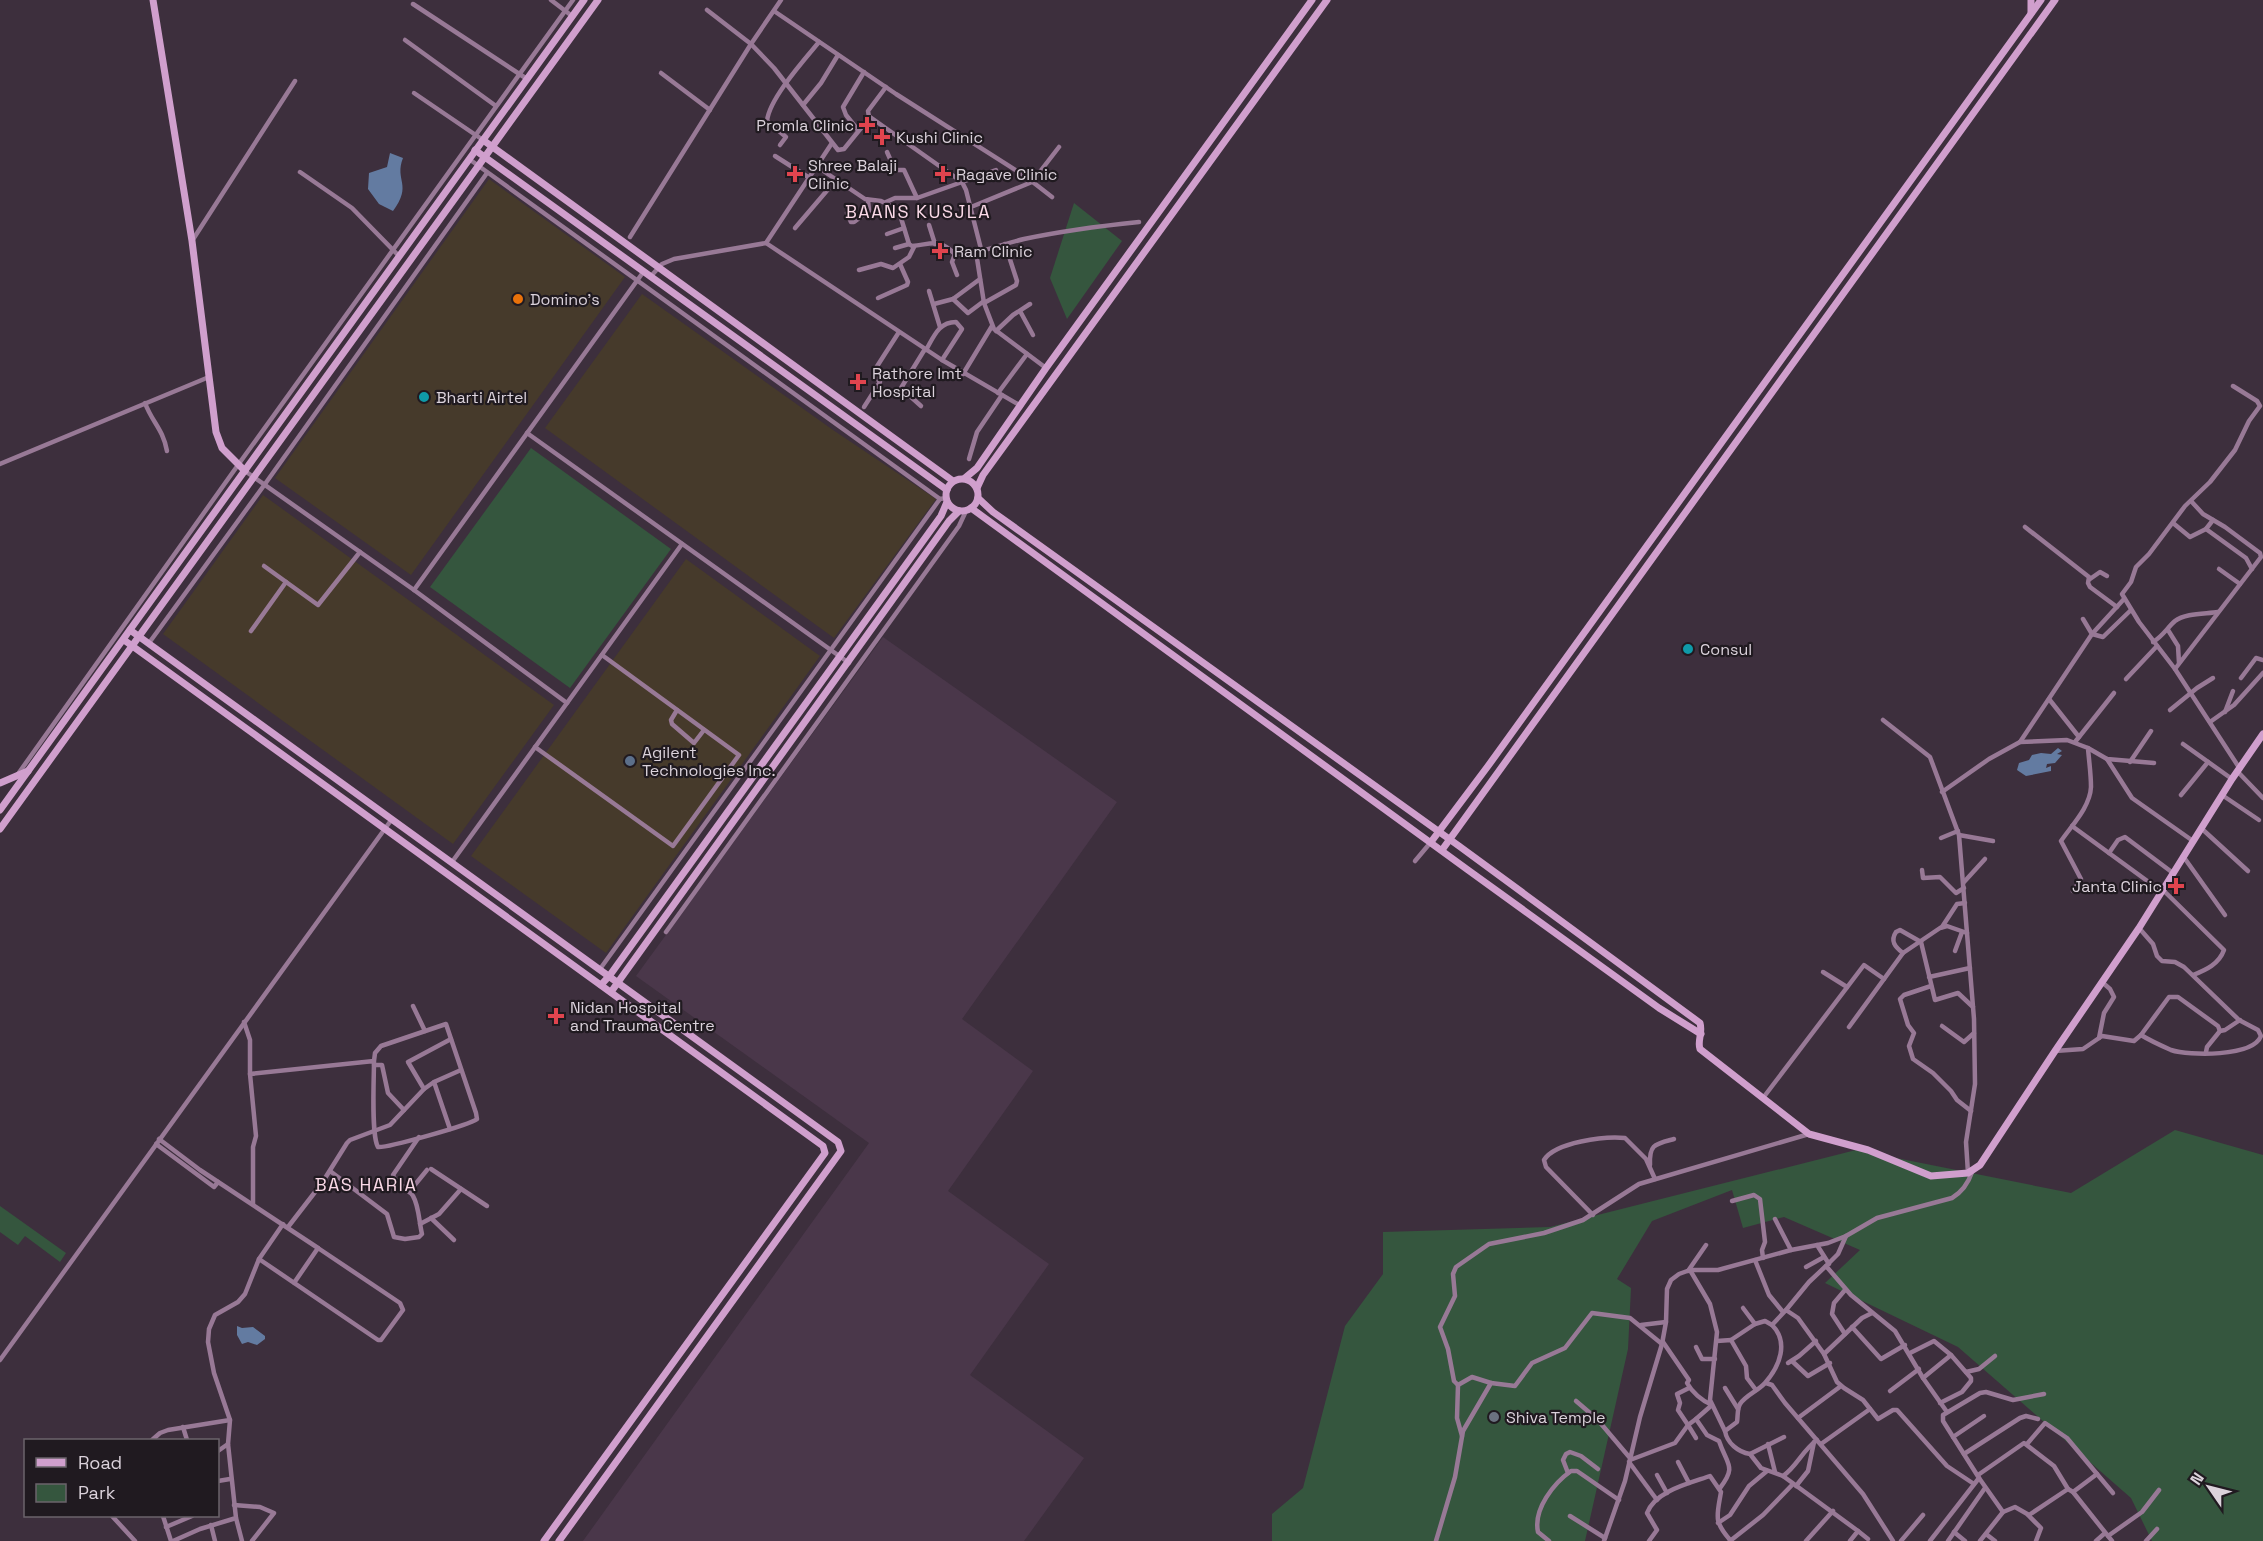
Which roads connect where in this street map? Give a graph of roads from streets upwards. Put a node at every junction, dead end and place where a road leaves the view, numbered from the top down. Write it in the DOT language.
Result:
graph roads {
  1 [pos="153,0"];
  2 [pos="551,0"];
  3 [pos="573,0"];
  4 [pos="584,0"];
  5 [pos="598,0"];
  6 [pos="781,0"];
  7 [pos="1312,0"];
  8 [pos="1327,0"];
  9 [pos="2031,0"];
  10 [pos="2041,0"];
  11 [pos="2055,0"];
  12 [pos="413,4"];
  13 [pos="707,10"];
  14 [pos="565,11"];
  15 [pos="774,11"];
  16 [pos="2031,13"];
  17 [pos="572,16"];
  18 [pos="405,40"];
  19 [pos="819,42"];
  20 [pos="751,44"];
  21 [pos="838,55"];
  22 [pos="864,72"];
  23 [pos="661,73"];
  24 [pos="520,74"];
  25 [pos="527,79"];
  26 [pos="295,81"];
  27 [pos="786,83"];
  28 [pos="886,87"];
  29 [pos="414,93"];
  30 [pos="803,105"];
  31 [pos="496,106"];
  32 [pos="710,110"];
  33 [pos="1961,110"];
  34 [pos="869,117"];
  35 [pos="1970,117"];
  36 [pos="858,130"];
  37 [pos="475,135"];
  38 [pos="483,140"];
  39 [pos="832,143"];
  40 [pos="780,145"];
  41 [pos="492,147"];
  42 [pos="1059,147"];
  43 [pos="475,150"];
  44 [pos="887,152"];
  45 [pos="775,156"];
  46 [pos="484,157"];
  47 [pos="469,159"];
  48 [pos="478,166"];
  49 [pos="816,166"];
  50 [pos="996,170"];
  51 [pos="300,172"];
  52 [pos="487,173"];
  53 [pos="808,177"];
  54 [pos="836,180"];
  55 [pos="962,182"];
  56 [pos="1032,182"];
  57 [pos="1052,197"];
  58 [pos="917,198"];
  59 [pos="868,200"];
  60 [pos="886,202"];
  61 [pos="970,207"];
  62 [pos="847,213"];
  63 [pos="1139,222"];
  64 [pos="929,225"];
  65 [pos="795,228"];
  66 [pos="904,228"];
  67 [pos="887,234"];
  68 [pos="630,237"];
  69 [pos="192,241"];
  70 [pos="766,243"];
  71 [pos="935,244"];
  72 [pos="1005,244"];
  73 [pos="912,245"];
  74 [pos="895,248"];
  75 [pos="392,250"];
  76 [pos="979,250"];
  77 [pos="956,254"];
  78 [pos="399,256"];
  79 [pos="900,264"];
  80 [pos="658,268"];
  81 [pos="859,270"];
  82 [pos="644,271"];
  83 [pos="957,275"];
  84 [pos="651,276"];
  85 [pos="980,279"];
  86 [pos="637,280"];
  87 [pos="929,291"];
  88 [pos="878,298"];
  89 [pos="953,299"];
  90 [pos="984,302"];
  91 [pos="934,304"];
  92 [pos="1030,304"];
  93 [pos="1020,311"];
  94 [pos="992,326"];
  95 [pos="940,327"];
  96 [pos="996,331"];
  97 [pos="899,332"];
  98 [pos="1033,335"];
  99 [pos="1064,344"];
  100 [pos="926,349"];
  101 [pos="1074,350"];
  102 [pos="1027,354"];
  103 [pos="942,360"];
  104 [pos="1046,368"];
  105 [pos="963,374"];
  106 [pos="209,377"];
  107 [pos="2233,386"];
  108 [pos="1000,394"];
  109 [pos="145,403"];
  110 [pos="921,406"];
  111 [pos="1021,406"];
  112 [pos="864,407"];
  113 [pos="527,433"];
  114 [pos="167,451"];
  115 [pos="969,459"];
  116 [pos="0,464"];
  117 [pos="238,465"];
  118 [pos="245,471"];
  119 [pos="254,477"];
  120 [pos="965,478"];
  121 [pos="953,481"];
  122 [pos="265,484"];
  123 [pos="977,488"];
  124 [pos="945,497"];
  125 [pos="978,498"];
  126 [pos="2191,501"];
  127 [pos="966,510"];
  128 [pos="2213,520"];
  129 [pos="2173,523"];
  130 [pos="2025,527"];
  131 [pos="2206,529"];
  132 [pos="682,544"];
  133 [pos="360,552"];
  134 [pos="264,566"];
  135 [pos="2219,569"];
  136 [pos="2252,569"];
  137 [pos="2107,576"];
  138 [pos="2090,579"];
  139 [pos="286,582"];
  140 [pos="2240,584"];
  141 [pos="414,590"];
  142 [pos="2124,599"];
  143 [pos="2117,608"];
  144 [pos="2131,610"];
  145 [pos="2218,612"];
  146 [pos="2084,619"];
  147 [pos="130,630"];
  148 [pos="2168,630"];
  149 [pos="251,631"];
  150 [pos="2092,634"];
  151 [pos="139,636"];
  152 [pos="123,640"];
  153 [pos="149,644"];
  154 [pos="2155,644"];
  155 [pos="132,646"];
  156 [pos="831,650"];
  157 [pos="602,655"];
  158 [pos="840,656"];
  159 [pos="2263,660"];
  160 [pos="849,663"];
  161 [pos="2179,664"];
  162 [pos="2175,669"];
  163 [pos="2263,673"];
  164 [pos="2213,678"];
  165 [pos="2241,678"];
  166 [pos="2126,679"];
  167 [pos="2234,691"];
  168 [pos="2114,693"];
  169 [pos="2191,693"];
  170 [pos="2049,699"];
  171 [pos="567,703"];
  172 [pos="677,710"];
  173 [pos="2170,710"];
  174 [pos="2225,712"];
  175 [pos="1883,720"];
  176 [pos="2210,722"];
  177 [pos="704,730"];
  178 [pos="2151,731"];
  179 [pos="2263,734"];
  180 [pos="2079,737"];
  181 [pos="2020,742"];
  182 [pos="2075,742"];
  183 [pos="2183,744"];
  184 [pos="535,747"];
  185 [pos="2088,748"];
  186 [pos="2107,759"];
  187 [pos="2130,762"];
  188 [pos="2208,762"];
  189 [pos="2154,763"];
  190 [pos="1488,766"];
  191 [pos="29,770"];
  192 [pos="1497,773"];
  193 [pos="2237,773"];
  194 [pos="16,777"];
  195 [pos="0,783"];
  196 [pos="1942,792"];
  197 [pos="2181,795"];
  198 [pos="2222,795"];
  199 [pos="2263,797"];
  200 [pos="1,809"];
  201 [pos="11,814"];
  202 [pos="392,819"];
  203 [pos="2259,820"];
  204 [pos="1,825"];
  205 [pos="2072,826"];
  206 [pos="2201,828"];
  207 [pos="385,829"];
  208 [pos="1438,831"];
  209 [pos="1959,833"];
  210 [pos="1941,838"];
  211 [pos="1449,840"];
  212 [pos="1993,841"];
  213 [pos="1431,842"];
  214 [pos="2193,842"];
  215 [pos="1442,850"];
  216 [pos="2109,854"];
  217 [pos="2183,856"];
  218 [pos="1985,859"];
  219 [pos="1415,861"];
  220 [pos="452,862"];
  221 [pos="1922,870"];
  222 [pos="2248,871"];
  223 [pos="2173,873"];
  224 [pos="690,884"];
  225 [pos="1964,885"];
  226 [pos="697,888"];
  227 [pos="2162,890"];
  228 [pos="2073,891"];
  229 [pos="1965,903"];
  230 [pos="2225,915"];
  231 [pos="658,927"];
  232 [pos="1942,927"];
  233 [pos="2139,928"];
  234 [pos="1964,933"];
  235 [pos="1921,942"];
  236 [pos="1955,951"];
  237 [pos="1903,953"];
  238 [pos="1970,968"];
  239 [pos="600,969"];
  240 [pos="1822,972"];
  241 [pos="610,975"];
  242 [pos="2193,975"];
  243 [pos="1929,977"];
  244 [pos="1884,979"];
  245 [pos="619,982"];
  246 [pos="2102,982"];
  247 [pos="601,985"];
  248 [pos="1931,986"];
  249 [pos="1847,987"];
  250 [pos="611,992"];
  251 [pos="413,1006"];
  252 [pos="1973,1007"];
  253 [pos="2240,1020"];
  254 [pos="244,1022"];
  255 [pos="1942,1026"];
  256 [pos="1849,1027"];
  257 [pos="2220,1030"];
  258 [pos="425,1031"];
  259 [pos="1974,1033"];
  260 [pos="1701,1034"];
  261 [pos="2141,1035"];
  262 [pos="2262,1036"];
  263 [pos="2098,1038"];
  264 [pos="451,1039"];
  265 [pos="2055,1051"];
  266 [pos="2206,1052"];
  267 [pos="374,1063"];
  268 [pos="461,1070"];
  269 [pos="250,1074"];
  270 [pos="434,1082"];
  271 [pos="424,1089"];
  272 [pos="1763,1098"];
  273 [pos="404,1110"];
  274 [pos="1971,1111"];
  275 [pos="450,1129"];
  276 [pos="375,1131"];
  277 [pos="1809,1134"];
  278 [pos="420,1137"];
  279 [pos="1674,1139"];
  280 [pos="158,1141"];
  281 [pos="825,1149"];
  282 [pos="841,1152"];
  283 [pos="1651,1168"];
  284 [pos="330,1171"];
  285 [pos="1970,1172"];
  286 [pos="1656,1179"];
  287 [pos="461,1189"];
  288 [pos="410,1192"];
  289 [pos="1732,1201"];
  290 [pos="253,1204"];
  291 [pos="487,1206"];
  292 [pos="1593,1215"];
  293 [pos="431,1218"];
  294 [pos="1775,1219"];
  295 [pos="420,1224"];
  296 [pos="285,1226"];
  297 [pos="1846,1236"];
  298 [pos="454,1240"];
  299 [pos="1706,1245"];
  300 [pos="1817,1245"];
  301 [pos="318,1248"];
  302 [pos="1791,1250"];
  303 [pos="1824,1257"];
  304 [pos="1763,1258"];
  305 [pos="259,1259"];
  306 [pos="1755,1260"];
  307 [pos="1827,1265"];
  308 [pos="1806,1267"];
  309 [pos="1689,1270"];
  310 [pos="294,1283"];
  311 [pos="1845,1290"];
  312 [pos="1743,1308"];
  313 [pos="1784,1311"];
  314 [pos="1872,1313"];
  315 [pos="1666,1322"];
  316 [pos="1755,1324"];
  317 [pos="1641,1325"];
  318 [pos="1772,1325"];
  319 [pos="1852,1327"];
  320 [pos="1845,1334"];
  321 [pos="1731,1340"];
  322 [pos="1717,1341"];
  323 [pos="1816,1341"];
  324 [pos="1662,1343"];
  325 [pos="1905,1345"];
  326 [pos="1696,1347"];
  327 [pos="1910,1353"];
  328 [pos="1824,1354"];
  329 [pos="1951,1355"];
  330 [pos="1995,1356"];
  331 [pos="1715,1359"];
  332 [pos="0,1360"];
  333 [pos="1830,1363"];
  334 [pos="1919,1369"];
  335 [pos="1966,1372"];
  336 [pos="1923,1378"];
  337 [pos="1491,1383"];
  338 [pos="1766,1383"];
  339 [pos="1458,1385"];
  340 [pos="1841,1386"];
  341 [pos="1689,1388"];
  342 [pos="1725,1388"];
  343 [pos="1756,1390"];
  344 [pos="1890,1391"];
  345 [pos="2044,1394"];
  346 [pos="1576,1401"];
  347 [pos="1941,1402"];
  348 [pos="1712,1405"];
  349 [pos="1738,1409"];
  350 [pos="1870,1409"];
  351 [pos="1947,1412"];
  352 [pos="1984,1416"];
  353 [pos="1798,1418"];
  354 [pos="1696,1419"];
  355 [pos="2038,1419"];
  356 [pos="230,1420"];
  357 [pos="1688,1425"];
  358 [pos="183,1427"];
  359 [pos="1725,1434"];
  360 [pos="1462,1436"];
  361 [pos="1784,1437"];
  362 [pos="1953,1437"];
  363 [pos="1696,1438"];
  364 [pos="153,1439"];
  365 [pos="187,1439"];
  366 [pos="1719,1441"];
  367 [pos="1818,1442"];
  368 [pos="1730,1443"];
  369 [pos="228,1444"];
  370 [pos="1768,1444"];
  371 [pos="2027,1444"];
  372 [pos="219,1449"];
  373 [pos="1722,1449"];
  374 [pos="1750,1454"];
  375 [pos="1964,1454"];
  376 [pos="1630,1460"];
  377 [pos="1677,1462"];
  378 [pos="1598,1468"];
  379 [pos="1767,1471"];
  380 [pos="1775,1472"];
  381 [pos="1568,1473"];
  382 [pos="2097,1474"];
  383 [pos="1657,1475"];
  384 [pos="1783,1476"];
  385 [pos="1978,1477"];
  386 [pos="230,1479"];
  387 [pos="219,1481"];
  388 [pos="1689,1483"];
  389 [pos="1974,1484"];
  390 [pos="1795,1485"];
  391 [pos="1720,1488"];
  392 [pos="1985,1488"];
  393 [pos="2068,1489"];
  394 [pos="2159,1490"];
  395 [pos="2073,1492"];
  396 [pos="1667,1493"];
  397 [pos="2114,1493"];
  398 [pos="1619,1500"];
  399 [pos="1657,1500"];
  400 [pos="234,1505"];
  401 [pos="1833,1511"];
  402 [pos="2003,1512"];
  403 [pos="1923,1515"];
  404 [pos="2028,1515"];
  405 [pos="1570,1516"];
  406 [pos="114,1517"];
  407 [pos="165,1517"];
  408 [pos="188,1517"];
  409 [pos="218,1517"];
  410 [pos="236,1518"];
  411 [pos="219,1522"];
  412 [pos="1718,1523"];
  413 [pos="211,1525"];
  414 [pos="166,1527"];
  415 [pos="2157,1529"];
  416 [pos="1858,1531"];
  417 [pos="1954,1532"];
  418 [pos="1986,1534"];
  419 [pos="2108,1537"];
  420 [pos="1605,1539"];
  421 [pos="1868,1539"];
  422 [pos="135,1541"];
  423 [pos="172,1541"];
  424 [pos="215,1541"];
  425 [pos="243,1541"];
  426 [pos="252,1541"];
  427 [pos="544,1541"];
  428 [pos="559,1541"];
  429 [pos="1436,1541"];
  430 [pos="1549,1541"];
  431 [pos="1649,1541"];
  432 [pos="1731,1541"];
  433 [pos="1807,1541"];
  434 [pos="1850,1541"];
  435 [pos="1893,1541"];
  436 [pos="1901,1541"];
  437 [pos="1930,1541"];
  438 [pos="1948,1541"];
  439 [pos="1965,1541"];
  440 [pos="1980,1541"];
  441 [pos="1995,1541"];
  442 [pos="2036,1541"];
  443 [pos="2096,1541"];
  444 [pos="2146,1541"];
  1 -- 69 [label="street"];
  2 -- 14 [label="street"];
  3 -- 14 [label="street"];
  4 -- 17 [label="street"];
  5 -- 41 [label="street"];
  6 -- 15 [label="street"];
  7 -- 99 [label="street"];
  8 -- 101 [label="street"];
  9 -- 16 [label="street"];
  10 -- 16 [label="street"];
  11 -- 35 [label="street"];
  12 -- 24 [label="street"];
  13 -- 20 [label="street"];
  14 -- 17 [label="street"];
  14 -- 24 [label="street"];
  15 -- 19 [label="street"];
  15 -- 20 [label="street"];
  16 -- 33 [label="street"];
  17 -- 25 [label="street"];
  18 -- 31 [label="street"];
  19 -- 21 [label="street"];
  19 -- 27 [label="street"];
  20 -- 27 [label="street"];
  20 -- 32 [label="street"];
  21 -- 22 [label="street"];
  21 -- 30 [label="street"];
  22 -- 28 [label="street"];
  22 -- 36 [label="street"];
  23 -- 32 [label="street"];
  24 -- 25 [label="street"];
  24 -- 31 [label="street"];
  25 -- 38 [label="street"];
  26 -- 69 [label="street"];
  27 -- 30 [label="street"];
  27 -- 40 [label="street"];
  28 -- 34 [label="street"];
  28 -- 56 [label="street"];
  29 -- 37 [label="street"];
  30 -- 39 [label="street"];
  31 -- 37 [label="street"];
  32 -- 68 [label="street"];
  33 -- 35 [label="street"];
  33 -- 190 [label="street"];
  34 -- 36 [label="street"];
  34 -- 55 [label="street"];
  35 -- 192 [label="street"];
  36 -- 39 [label="street"];
  37 -- 38 [label="street"];
  37 -- 75 [label="street"];
  38 -- 41 [label="street"];
  38 -- 43 [label="street"];
  39 -- 49 [label="street"];
  41 -- 46 [label="street"];
  41 -- 80 [label="street"];
  42 -- 56 [label="street"];
  43 -- 46 [label="street"];
  43 -- 47 [label="street"];
  44 -- 58 [label="street"];
  45 -- 53 [label="street"];
  46 -- 48 [label="street"];
  46 -- 82 [label="street"];
  47 -- 48 [label="street"];
  47 -- 78 [label="street"];
  48 -- 52 [label="street"];
  48 -- 119 [label="street"];
  49 -- 53 [label="street"];
  49 -- 54 [label="street"];
  50 -- 55 [label="street"];
  51 -- 75 [label="street"];
  52 -- 86 [label="street"];
  52 -- 122 [label="street"];
  53 -- 70 [label="street"];
  54 -- 59 [label="street"];
  54 -- 65 [label="street"];
  55 -- 58 [label="street"];
  55 -- 61 [label="street"];
  56 -- 57 [label="street"];
  56 -- 61 [label="street"];
  58 -- 60 [label="street"];
  59 -- 60 [label="street"];
  59 -- 62 [label="street"];
  60 -- 66 [label="street"];
  61 -- 76 [label="street"];
  63 -- 72 [label="street"];
  64 -- 71 [label="street"];
  66 -- 67 [label="street"];
  66 -- 73 [label="street"];
  69 -- 106 [label="street"];
  70 -- 80 [label="street"];
  70 -- 97 [label="street"];
  71 -- 73 [label="street"];
  71 -- 77 [label="street"];
  72 -- 76 [label="street"];
  72 -- 90 [label="street"];
  73 -- 74 [label="street"];
  73 -- 79 [label="street"];
  75 -- 78 [label="street"];
  75 -- 117 [label="street"];
  76 -- 77 [label="street"];
  76 -- 85 [label="street"];
  77 -- 83 [label="street"];
  78 -- 118 [label="street"];
  79 -- 81 [label="street"];
  79 -- 88 [label="street"];
  80 -- 84 [label="street"];
  80 -- 121 [label="street"];
  82 -- 84 [label="street"];
  82 -- 86 [label="street"];
  84 -- 124 [label="street"];
  85 -- 89 [label="street"];
  85 -- 90 [label="street"];
  86 -- 113 [label="street"];
  86 -- 124 [label="street"];
  87 -- 91 [label="street"];
  89 -- 90 [label="street"];
  89 -- 91 [label="street"];
  90 -- 94 [label="street"];
  91 -- 95 [label="street"];
  92 -- 93 [label="street"];
  93 -- 96 [label="street"];
  93 -- 98 [label="street"];
  94 -- 96 [label="street"];
  94 -- 105 [label="street"];
  95 -- 100 [label="street"];
  95 -- 103 [label="street"];
  96 -- 102 [label="street"];
  97 -- 100 [label="street"];
  97 -- 112 [label="street"];
  99 -- 101 [label="street"];
  99 -- 104 [label="street"];
  100 -- 103 [label="street"];
  100 -- 110 [label="street"];
  101 -- 123 [label="street"];
  102 -- 104 [label="street"];
  102 -- 108 [label="street"];
  103 -- 105 [label="street"];
  104 -- 111 [label="street"];
  105 -- 108 [label="street"];
  106 -- 109 [label="street"];
  106 -- 117 [label="street"];
  107 -- 126 [label="street"];
  108 -- 111 [label="street"];
  108 -- 115 [label="street"];
  109 -- 114 [label="street"];
  109 -- 116 [label="street"];
  111 -- 120 [label="street"];
  113 -- 132 [label="street"];
  113 -- 141 [label="street"];
  117 -- 118 [label="street"];
  117 -- 194 [label="street"];
  118 -- 119 [label="street"];
  118 -- 147 [label="street"];
  119 -- 122 [label="street"];
  119 -- 151 [label="street"];
  120 -- 121 [label="street"];
  120 -- 123 [label="street"];
  121 -- 124 [label="street"];
  122 -- 133 [label="street"];
  122 -- 153 [label="street"];
  123 -- 125 [label="street"];
  124 -- 127 [label="street"];
  124 -- 156 [label="street"];
  124 -- 158 [label="street"];
  125 -- 127 [label="street"];
  125 -- 208 [label="street"];
  126 -- 128 [label="street"];
  126 -- 129 [label="street"];
  127 -- 160 [label="street"];
  127 -- 213 [label="street"];
  127 -- 226 [label="street"];
  128 -- 131 [label="street"];
  128 -- 136 [label="street"];
  129 -- 131 [label="street"];
  129 -- 142 [label="street"];
  130 -- 138 [label="street"];
  131 -- 136 [label="street"];
  132 -- 156 [label="street"];
  132 -- 157 [label="street"];
  133 -- 139 [label="street"];
  133 -- 141 [label="street"];
  134 -- 139 [label="street"];
  135 -- 140 [label="street"];
  136 -- 140 [label="street"];
  137 -- 138 [label="street"];
  138 -- 143 [label="street"];
  139 -- 149 [label="street"];
  140 -- 145 [label="street"];
  141 -- 171 [label="street"];
  142 -- 143 [label="street"];
  142 -- 144 [label="street"];
  143 -- 150 [label="street"];
  144 -- 150 [label="street"];
  144 -- 154 [label="street"];
  145 -- 148 [label="street"];
  145 -- 161 [label="street"];
  146 -- 150 [label="street"];
  147 -- 151 [label="street"];
  147 -- 152 [label="street"];
  148 -- 154 [label="street"];
  148 -- 161 [label="street"];
  150 -- 170 [label="street"];
  151 -- 153 [label="street"];
  151 -- 155 [label="street"];
  152 -- 155 [label="street"];
  152 -- 191 [label="street"];
  153 -- 202 [label="street"];
  154 -- 162 [label="street"];
  154 -- 166 [label="street"];
  155 -- 201 [label="street"];
  155 -- 207 [label="street"];
  156 -- 158 [label="street"];
  156 -- 239 [label="street"];
  157 -- 171 [label="street"];
  157 -- 172 [label="street"];
  158 -- 160 [label="street"];
  158 -- 241 [label="street"];
  159 -- 165 [label="street"];
  160 -- 224 [label="street"];
  161 -- 162 [label="street"];
  162 -- 169 [label="street"];
  163 -- 174 [label="street"];
  164 -- 169 [label="street"];
  167 -- 174 [label="street"];
  168 -- 180 [label="street"];
  169 -- 173 [label="street"];
  169 -- 176 [label="street"];
  170 -- 180 [label="street"];
  170 -- 181 [label="street"];
  171 -- 184 [label="street"];
  172 -- 177 [label="street"];
  172 -- 177 [label="street"];
  174 -- 176 [label="street"];
  175 -- 196 [label="street"];
  176 -- 193 [label="street"];
  177 -- 184 [label="street"];
  178 -- 187 [label="street"];
  179 -- 193 [label="street"];
  180 -- 182 [label="street"];
  181 -- 182 [label="street"];
  181 -- 196 [label="street"];
  182 -- 185 [label="street"];
  183 -- 188 [label="street"];
  184 -- 220 [label="street"];
  185 -- 186 [label="street"];
  185 -- 205 [label="street"];
  186 -- 187 [label="street"];
  186 -- 214 [label="street"];
  187 -- 189 [label="street"];
  188 -- 193 [label="street"];
  188 -- 197 [label="street"];
  190 -- 192 [label="street"];
  190 -- 208 [label="street"];
  191 -- 194 [label="street"];
  191 -- 200 [label="street"];
  192 -- 211 [label="street"];
  193 -- 198 [label="street"];
  193 -- 199 [label="street"];
  194 -- 195 [label="street"];
  196 -- 209 [label="street"];
  198 -- 203 [label="street"];
  198 -- 206 [label="street"];
  200 -- 201 [label="street"];
  201 -- 204 [label="street"];
  202 -- 207 [label="street"];
  202 -- 220 [label="street"];
  205 -- 216 [label="street"];
  205 -- 228 [label="street"];
  206 -- 214 [label="street"];
  206 -- 222 [label="street"];
  207 -- 247 [label="street"];
  207 -- 254 [label="street"];
  208 -- 211 [label="street"];
  208 -- 213 [label="street"];
  209 -- 210 [label="street"];
  209 -- 212 [label="street"];
  209 -- 225 [label="street"];
  211 -- 215 [label="street"];
  211 -- 260 [label="street"];
  213 -- 215 [label="street"];
  213 -- 219 [label="street"];
  214 -- 217 [label="street"];
  215 -- 260 [label="street"];
  216 -- 223 [label="street"];
  216 -- 227 [label="street"];
  217 -- 223 [label="street"];
  217 -- 230 [label="street"];
  218 -- 225 [label="street"];
  220 -- 239 [label="street"];
  221 -- 225 [label="street"];
  223 -- 227 [label="street"];
  224 -- 226 [label="street"];
  224 -- 231 [label="street"];
  225 -- 229 [label="street"];
  226 -- 231 [label="street"];
  227 -- 233 [label="street"];
  227 -- 242 [label="street"];
  229 -- 232 [label="street"];
  229 -- 234 [label="street"];
  231 -- 245 [label="street"];
  232 -- 234 [label="street"];
  232 -- 235 [label="street"];
  233 -- 242 [label="street"];
  233 -- 246 [label="street"];
  234 -- 236 [label="street"];
  234 -- 238 [label="street"];
  235 -- 237 [label="street"];
  235 -- 237 [label="street"];
  235 -- 243 [label="street"];
  237 -- 244 [label="street"];
  238 -- 243 [label="street"];
  238 -- 252 [label="street"];
  239 -- 241 [label="street"];
  240 -- 249 [label="street"];
  241 -- 245 [label="street"];
  241 -- 247 [label="street"];
  242 -- 253 [label="street"];
  243 -- 248 [label="street"];
  244 -- 249 [label="street"];
  244 -- 256 [label="street"];
  245 -- 250 [label="street"];
  245 -- 282 [label="street"];
  246 -- 263 [label="street"];
  246 -- 265 [label="street"];
  247 -- 250 [label="street"];
  248 -- 252 [label="street"];
  248 -- 274 [label="street"];
  249 -- 272 [label="street"];
  250 -- 281 [label="street"];
  251 -- 258 [label="street"];
  252 -- 259 [label="street"];
  253 -- 257 [label="street"];
  253 -- 262 [label="street"];
  254 -- 269 [label="street"];
  254 -- 280 [label="street"];
  255 -- 259 [label="street"];
  257 -- 261 [label="street"];
  257 -- 266 [label="street"];
  258 -- 264 [label="street"];
  258 -- 267 [label="street"];
  259 -- 274 [label="street"];
  260 -- 272 [label="street"];
  261 -- 263 [label="street"];
  261 -- 266 [label="street"];
  262 -- 266 [label="street"];
  263 -- 265 [label="street"];
  264 -- 268 [label="street"];
  264 -- 271 [label="street"];
  265 -- 285 [label="street"];
  267 -- 269 [label="street"];
  267 -- 273 [label="street"];
  267 -- 276 [label="street"];
  268 -- 270 [label="street"];
  268 -- 275 [label="street"];
  269 -- 290 [label="street"];
  270 -- 271 [label="street"];
  270 -- 275 [label="street"];
  271 -- 273 [label="street"];
  272 -- 277 [label="street"];
  273 -- 276 [label="street"];
  274 -- 285 [label="street"];
  275 -- 278 [label="street"];
  276 -- 278 [label="street"];
  276 -- 284 [label="street"];
  277 -- 285 [label="street"];
  277 -- 286 [label="street"];
  278 -- 288 [label="street"];
  279 -- 283 [label="street"];
  280 -- 290 [label="street"];
  280 -- 332 [label="street"];
  281 -- 282 [label="street"];
  281 -- 427 [label="street"];
  282 -- 428 [label="street"];
  283 -- 286 [label="street"];
  283 -- 292 [label="street"];
  284 -- 295 [label="street"];
  284 -- 296 [label="street"];
  285 -- 297 [label="street"];
  286 -- 292 [label="street"];
  287 -- 288 [label="street"];
  287 -- 291 [label="street"];
  287 -- 293 [label="street"];
  288 -- 295 [label="street"];
  289 -- 304 [label="street"];
  290 -- 296 [label="street"];
  292 -- 339 [label="street"];
  293 -- 295 [label="street"];
  293 -- 298 [label="street"];
  294 -- 302 [label="street"];
  296 -- 301 [label="street"];
  296 -- 305 [label="street"];
  297 -- 300 [label="street"];
  297 -- 307 [label="street"];
  299 -- 309 [label="street"];
  300 -- 302 [label="street"];
  300 -- 303 [label="street"];
  301 -- 310 [label="street"];
  301 -- 310 [label="street"];
  302 -- 304 [label="street"];
  303 -- 307 [label="street"];
  303 -- 308 [label="street"];
  304 -- 306 [label="street"];
  305 -- 310 [label="street"];
  305 -- 356 [label="street"];
  306 -- 309 [label="street"];
  306 -- 313 [label="street"];
  307 -- 311 [label="street"];
  307 -- 313 [label="street"];
  309 -- 315 [label="street"];
  309 -- 322 [label="street"];
  311 -- 314 [label="street"];
  311 -- 320 [label="street"];
  312 -- 316 [label="street"];
  313 -- 318 [label="street"];
  313 -- 323 [label="street"];
  314 -- 319 [label="street"];
  314 -- 325 [label="street"];
  315 -- 317 [label="street"];
  315 -- 324 [label="street"];
  316 -- 318 [label="street"];
  316 -- 321 [label="street"];
  317 -- 324 [label="street"];
  317 -- 337 [label="street"];
  318 -- 338 [label="street"];
  319 -- 320 [label="street"];
  319 -- 325 [label="street"];
  320 -- 328 [label="street"];
  321 -- 322 [label="street"];
  321 -- 343 [label="street"];
  322 -- 331 [label="street"];
  323 -- 328 [label="street"];
  323 -- 333 [label="street"];
  324 -- 341 [label="street"];
  324 -- 376 [label="street"];
  325 -- 327 [label="street"];
  326 -- 331 [label="street"];
  327 -- 329 [label="street"];
  327 -- 334 [label="street"];
  328 -- 333 [label="street"];
  329 -- 335 [label="street"];
  329 -- 336 [label="street"];
  330 -- 335 [label="street"];
  331 -- 348 [label="street"];
  333 -- 340 [label="street"];
  334 -- 336 [label="street"];
  334 -- 344 [label="street"];
  335 -- 347 [label="street"];
  336 -- 347 [label="street"];
  337 -- 339 [label="street"];
  337 -- 360 [label="street"];
  338 -- 343 [label="street"];
  338 -- 353 [label="street"];
  339 -- 360 [label="street"];
  340 -- 350 [label="street"];
  340 -- 353 [label="street"];
  341 -- 348 [label="street"];
  341 -- 357 [label="street"];
  342 -- 349 [label="street"];
  343 -- 349 [label="street"];
  345 -- 351 [label="street"];
  346 -- 376 [label="street"];
  347 -- 351 [label="street"];
  348 -- 354 [label="street"];
  348 -- 359 [label="street"];
  349 -- 359 [label="street"];
  350 -- 367 [label="street"];
  350 -- 389 [label="street"];
  351 -- 362 [label="street"];
  352 -- 362 [label="street"];
  353 -- 367 [label="street"];
  354 -- 357 [label="street"];
  354 -- 366 [label="street"];
  355 -- 375 [label="street"];
  356 -- 358 [label="street"];
  356 -- 369 [label="street"];
  357 -- 363 [label="street"];
  357 -- 376 [label="street"];
  358 -- 364 [label="street"];
  358 -- 365 [label="street"];
  359 -- 366 [label="street"];
  359 -- 368 [label="street"];
  360 -- 429 [label="street"];
  361 -- 370 [label="street"];
  362 -- 375 [label="street"];
  366 -- 373 [label="street"];
  367 -- 384 [label="street"];
  367 -- 390 [label="street"];
  367 -- 435 [label="street"];
  368 -- 373 [label="street"];
  368 -- 374 [label="street"];
  369 -- 372 [label="street"];
  369 -- 386 [label="street"];
  370 -- 374 [label="street"];
  370 -- 380 [label="street"];
  371 -- 382 [label="street"];
  371 -- 385 [label="street"];
  371 -- 393 [label="street"];
  373 -- 391 [label="street"];
  374 -- 379 [label="street"];
  375 -- 385 [label="street"];
  376 -- 398 [label="street"];
  376 -- 399 [label="street"];
  377 -- 388 [label="street"];
  378 -- 381 [label="street"];
  379 -- 380 [label="street"];
  379 -- 412 [label="street"];
  380 -- 384 [label="street"];
  381 -- 398 [label="street"];
  381 -- 430 [label="street"];
  382 -- 395 [label="street"];
  382 -- 397 [label="street"];
  383 -- 396 [label="street"];
  384 -- 390 [label="street"];
  385 -- 389 [label="street"];
  385 -- 392 [label="street"];
  386 -- 387 [label="street"];
  386 -- 400 [label="street"];
  388 -- 391 [label="street"];
  388 -- 396 [label="street"];
  389 -- 437 [label="street"];
  390 -- 401 [label="street"];
  390 -- 432 [label="street"];
  391 -- 412 [label="street"];
  392 -- 402 [label="street"];
  392 -- 417 [label="street"];
  393 -- 395 [label="street"];
  393 -- 404 [label="street"];
  394 -- 419 [label="street"];
  395 -- 419 [label="street"];
  396 -- 399 [label="street"];
  398 -- 420 [label="street"];
  399 -- 431 [label="street"];
  400 -- 410 [label="street"];
  400 -- 426 [label="street"];
  401 -- 416 [label="street"];
  401 -- 433 [label="street"];
  402 -- 404 [label="street"];
  402 -- 418 [label="street"];
  403 -- 436 [label="street"];
  404 -- 442 [label="street"];
  405 -- 420 [label="street"];
  406 -- 422 [label="street"];
  407 -- 414 [label="street"];
  408 -- 414 [label="street"];
  409 -- 411 [label="street"];
  410 -- 411 [label="street"];
  410 -- 425 [label="street"];
  411 -- 413 [label="street"];
  412 -- 432 [label="street"];
  413 -- 423 [label="street"];
  413 -- 424 [label="street"];
  414 -- 423 [label="street"];
  415 -- 444 [label="street"];
  416 -- 421 [label="street"];
  416 -- 434 [label="street"];
  417 -- 438 [label="street"];
  417 -- 439 [label="street"];
  418 -- 440 [label="street"];
  418 -- 441 [label="street"];
  419 -- 443 [label="street"];
}
